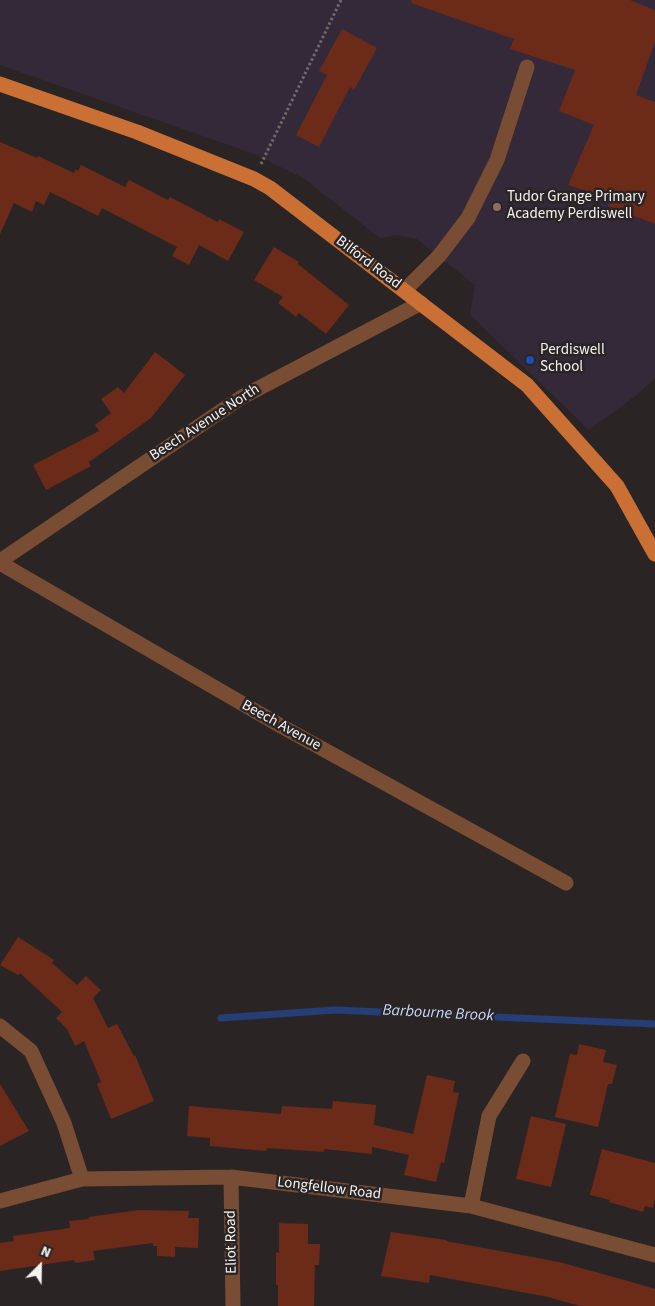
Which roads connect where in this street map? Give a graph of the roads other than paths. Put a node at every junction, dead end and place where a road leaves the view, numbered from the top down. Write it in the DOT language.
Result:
graph roads {
  1 [pos="528,67"];
  2 [pos="0,84"];
  3 [pos="405,290"];
  4 [pos="421,304"];
  5 [pos="655,554"];
  6 [pos="0,562"];
  7 [pos="566,883"];
  8 [pos="0,1026"];
  9 [pos="523,1061"];
  10 [pos="231,1177"];
  11 [pos="82,1178"];
  12 [pos="0,1201"];
  13 [pos="471,1206"];
  14 [pos="655,1255"];
  15 [pos="234,1306"];
  1 -- 3 [label="street"];
  2 -- 3 [label="main road, Bilford Road"];
  3 -- 4 [label="main road, Bilford Road"];
  4 -- 5 [label="main road, Bilford Road"];
  4 -- 6 [label="street, Beech Avenue North"];
  6 -- 7 [label="street, Beech Avenue"];
  8 -- 11 [label="street"];
  9 -- 13 [label="street"];
  10 -- 11 [label="street, Longfellow Road"];
  10 -- 13 [label="street, Longfellow Road"];
  10 -- 15 [label="street, Eliot Road"];
  11 -- 12 [label="street, Longfellow Road"];
  13 -- 14 [label="street, Longfellow Road"];
}
